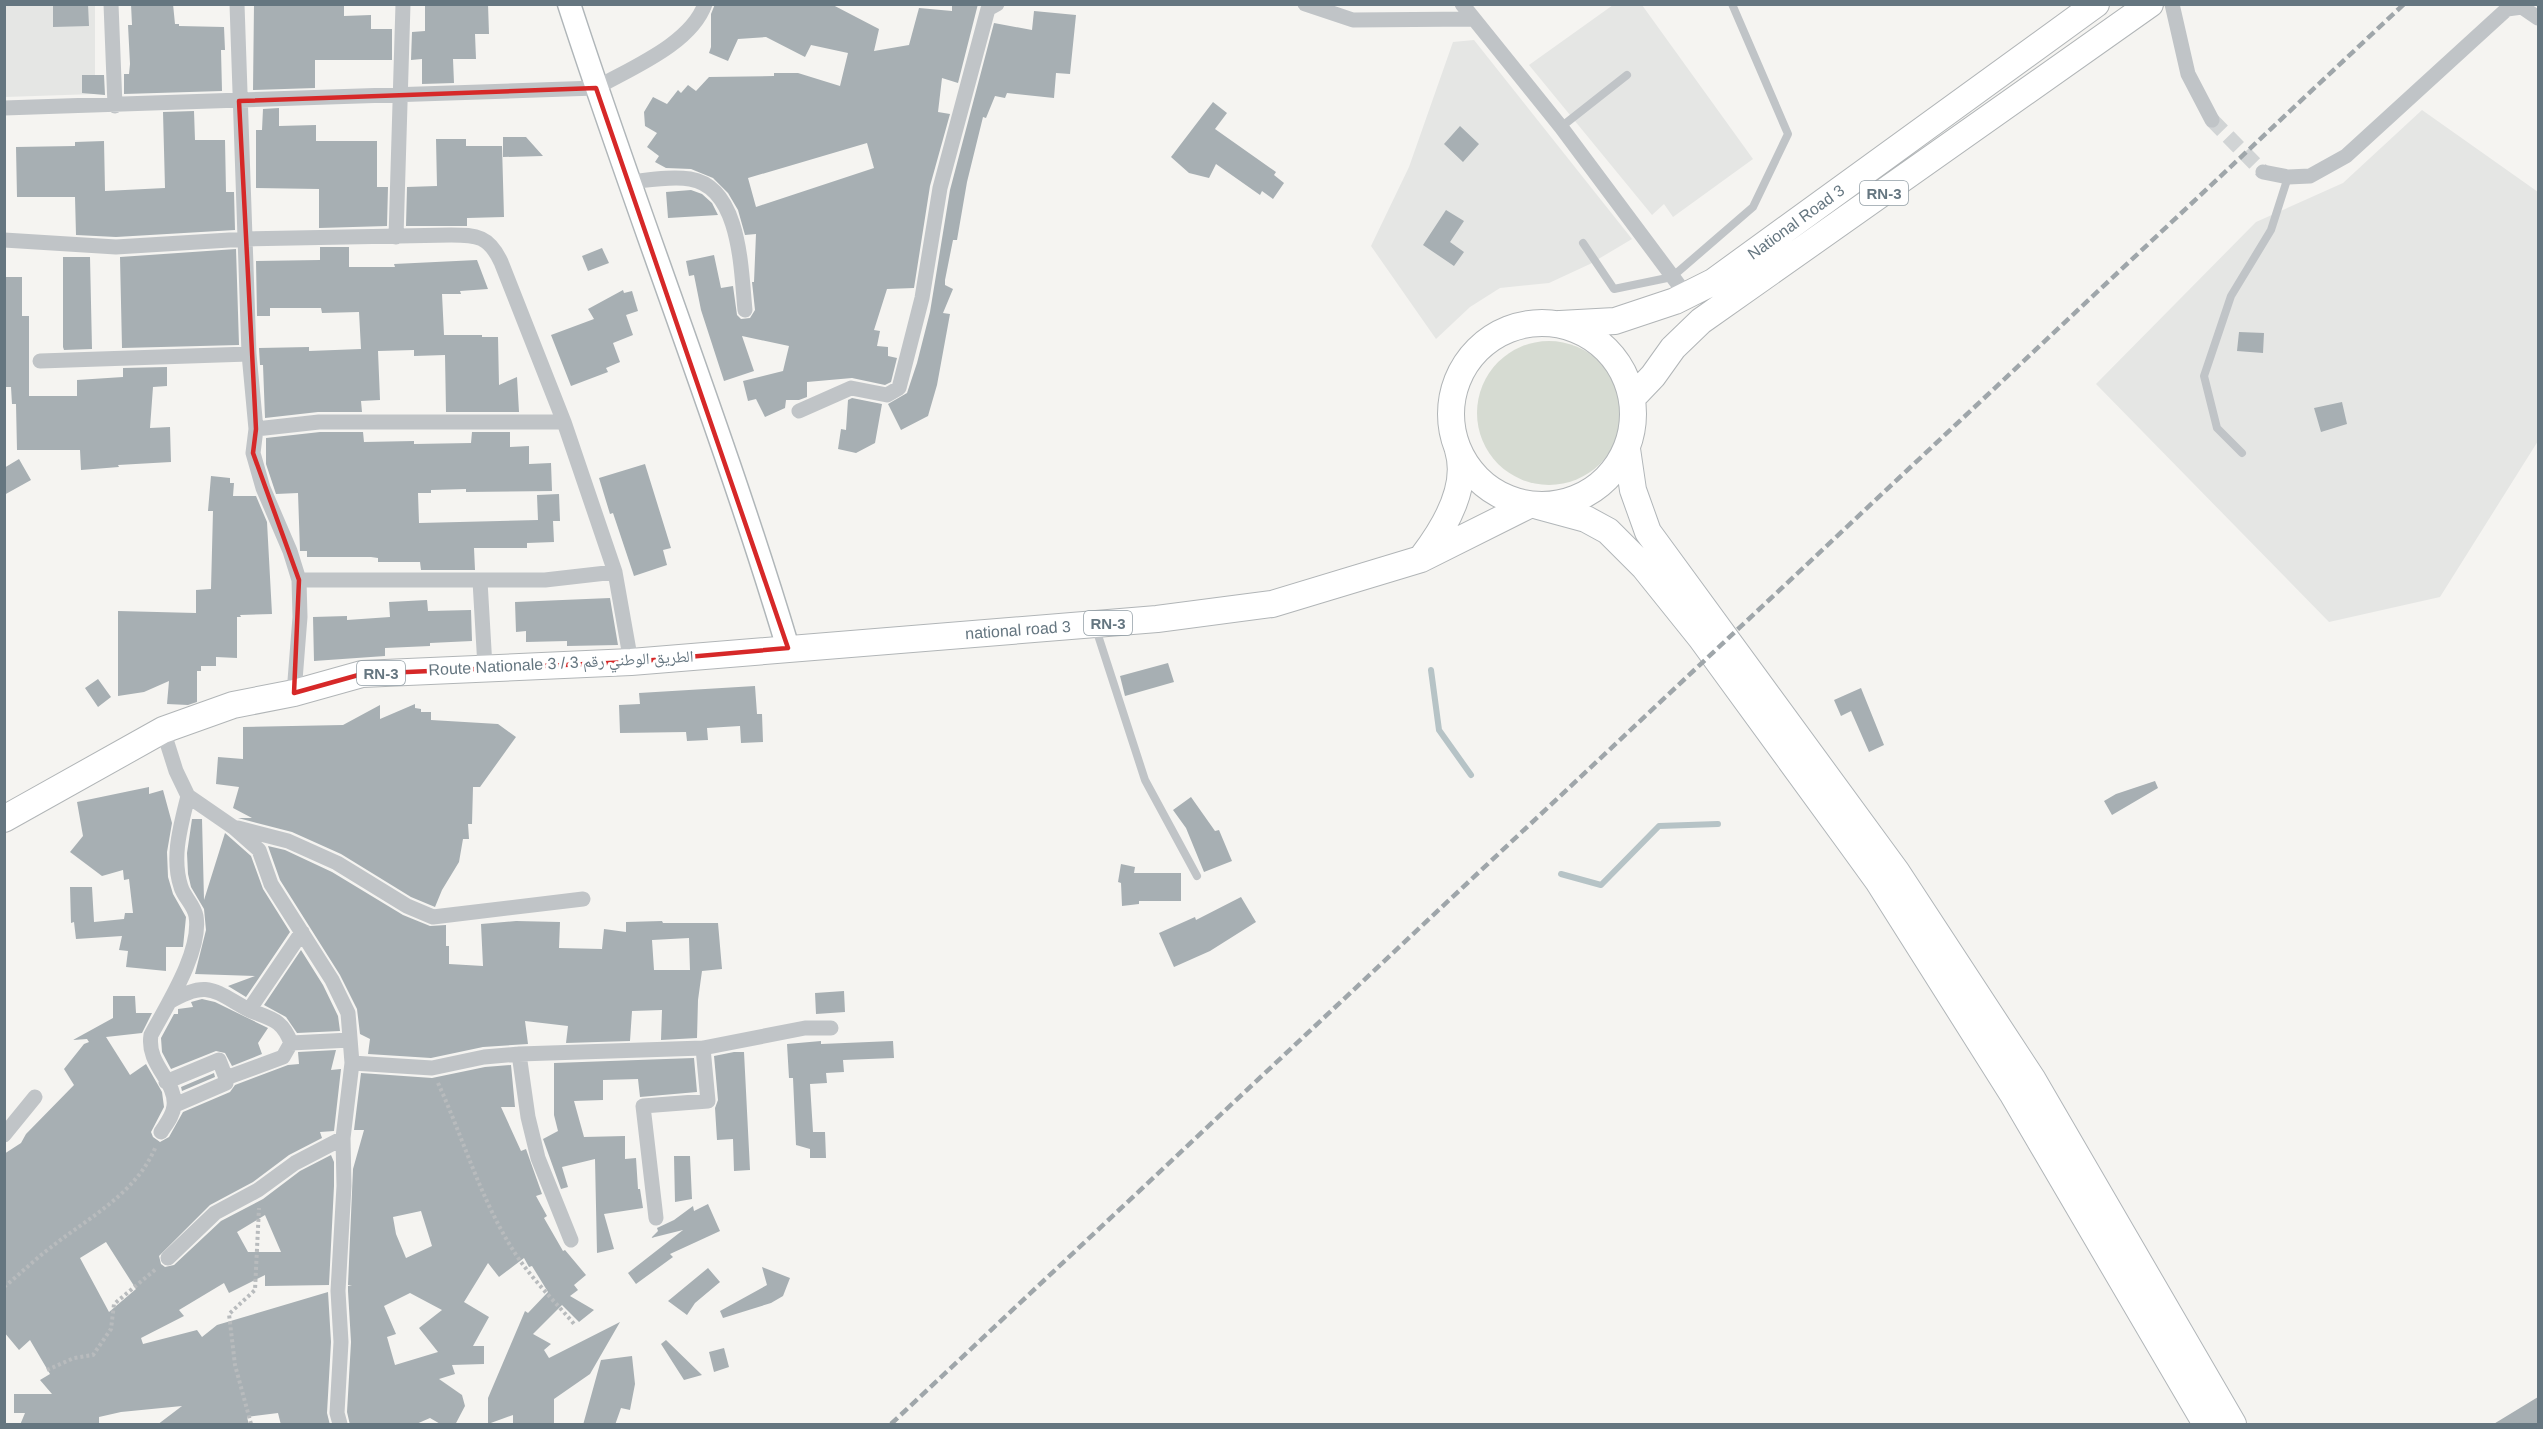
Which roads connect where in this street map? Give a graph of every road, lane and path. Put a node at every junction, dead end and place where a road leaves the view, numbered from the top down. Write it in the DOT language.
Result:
graph roads {
  1 [pos="111,4"];
  2 [pos="237,4"];
  3 [pos="403,4"];
  4 [pos="568,4"];
  5 [pos="705,4"];
  6 [pos="997,4"];
  7 [pos="1305,4"];
  8 [pos="1462,4"];
  9 [pos="1732,4"];
  10 [pos="2096,4"];
  11 [pos="2151,4"];
  12 [pos="2172,4"];
  13 [pos="2509,7"];
  14 [pos="2538,18"];
  15 [pos="1474,19"];
  16 [pos="1627,75"];
  17 [pos="596,88"];
  18 [pos="402,96"];
  19 [pos="239,101"];
  20 [pos="115,106"];
  21 [pos="4,108"];
  22 [pos="2212,120"];
  23 [pos="1561,127"];
  24 [pos="2263,172"];
  25 [pos="2288,177"];
  26 [pos="630,182"];
  27 [pos="396,237"];
  28 [pos="246,239"];
  29 [pos="4,240"];
  30 [pos="1583,243"];
  31 [pos="1680,286"];
  32 [pos="745,310"];
  33 [pos="1560,324"];
  34 [pos="249,354"];
  35 [pos="40,361"];
  36 [pos="1632,398"];
  37 [pos="799,411"];
  38 [pos="564,422"];
  39 [pos="256,429"];
  40 [pos="1457,447"];
  41 [pos="1627,449"];
  42 [pos="2242,453"];
  43 [pos="1534,506"];
  44 [pos="1421,559"];
  45 [pos="615,572"];
  46 [pos="299,580"];
  47 [pos="480,581"];
  48 [pos="1095,624"];
  49 [pos="788,648"];
  50 [pos="631,662"];
  51 [pos="485,667"];
  52 [pos="294,693"];
  53 [pos="163,730"];
  54 [pos="188,796"];
  55 [pos="4,819"];
  56 [pos="233,827"];
  57 [pos="1197,876"];
  58 [pos="583,900"];
  59 [pos="302,932"];
  60 [pos="168,1002"];
  61 [pos="249,1010"];
  62 [pos="831,1028"];
  63 [pos="350,1040"];
  64 [pos="291,1043"];
  65 [pos="703,1048"];
  66 [pos="519,1054"];
  67 [pos="352,1063"];
  68 [pos="432,1068"];
  69 [pos="226,1078"];
  70 [pos="166,1082"];
  71 [pos="35,1097"];
  72 [pos="175,1105"];
  73 [pos="161,1132"];
  74 [pos="4,1135"];
  75 [pos="343,1138"];
  76 [pos="258,1190"];
  77 [pos="656,1218"];
  78 [pos="571,1240"];
  79 [pos="168,1258"];
  80 [pos="4,1287"];
  81 [pos="575,1325"];
  82 [pos="47,1370"];
  83 [pos="251,1425"];
  84 [pos="340,1425"];
  85 [pos="2206,1425"];
  86 [pos="2233,1425"];
  1 -- 20 [label="street"];
  2 -- 19 [label="street"];
  3 -- 18 [label="street"];
  4 -- 17 [label="main road"];
  5 -- 17 [label="street"];
  6 -- 37 [label="street"];
  7 -- 15 [label="street"];
  8 -- 15 [label="street"];
  9 -- 31 [label="lane"];
  10 -- 31 [label="main road, National Road 3 / RN-3"];
  11 -- 36 [label="main road, RN-3"];
  12 -- 22 [label="street"];
  13 -- 14 [label="street"];
  13 -- 25 [label="street"];
  15 -- 23 [label="street"];
  16 -- 23 [label="lane"];
  17 -- 18 [label="street"];
  17 -- 26 [label="main road"];
  18 -- 19 [label="street"];
  18 -- 27 [label="street"];
  19 -- 20 [label="street"];
  19 -- 28 [label="street"];
  20 -- 21 [label="street"];
  23 -- 31 [label="street"];
  24 -- 25 [label="street"];
  25 -- 42 [label="lane"];
  26 -- 32 [label="street"];
  26 -- 49 [label="main road"];
  27 -- 28 [label="street"];
  27 -- 38 [label="street"];
  28 -- 29 [label="street"];
  28 -- 34 [label="street"];
  30 -- 31 [label="lane"];
  31 -- 33 [label="main road, National Road 3 / RN-3"];
  33 -- 36 [label="main road"];
  33 -- 40 [label="main road"];
  34 -- 35 [label="street"];
  34 -- 39 [label="street"];
  36 -- 41 [label="main road"];
  38 -- 39 [label="street"];
  38 -- 45 [label="street"];
  39 -- 46 [label="street"];
  40 -- 43 [label="main road"];
  40 -- 44 [label="main road"];
  41 -- 43 [label="main road"];
  41 -- 86 [label="main road"];
  43 -- 44 [label="main road, RN-3"];
  43 -- 85 [label="main road"];
  44 -- 48 [label="main road, national road 3 / RN-3"];
  45 -- 47 [label="street"];
  45 -- 50 [label="street"];
  46 -- 47 [label="street"];
  46 -- 52 [label="street"];
  47 -- 51 [label="street"];
  48 -- 49 [label="main road, national road 3 / RN-3"];
  48 -- 57 [label="lane"];
  49 -- 50 [label="main road, Route Nationale 3 / الطريق الوطني رقم 3 / RN-3"];
  50 -- 51 [label="main road, Route Nationale 3 / الطريق الوطني رقم 3 / RN-3"];
  51 -- 52 [label="main road, Route Nationale 3 / الطريق الوطني رقم 3 / RN-3"];
  52 -- 53 [label="main road, Route Nationale 3 / الطريق الوطني رقم 3 / RN-3"];
  53 -- 54 [label="street"];
  53 -- 55 [label="main road, Route Nationale 3 / الطريق الوطني رقم 3 / RN-3"];
  54 -- 56 [label="street"];
  54 -- 60 [label="street"];
  56 -- 58 [label="street"];
  56 -- 59 [label="street"];
  59 -- 61 [label="street"];
  59 -- 63 [label="street"];
  60 -- 61 [label="street"];
  60 -- 70 [label="street"];
  61 -- 64 [label="street"];
  62 -- 65 [label="street"];
  63 -- 64 [label="street"];
  63 -- 67 [label="street"];
  64 -- 69 [label="street"];
  65 -- 66 [label="street"];
  65 -- 77 [label="street"];
  66 -- 68 [label="street"];
  66 -- 78 [label="street"];
  67 -- 68 [label="street"];
  67 -- 75 [label="street"];
  68 -- 81 [label="path"];
  69 -- 70 [label="street"];
  69 -- 72 [label="street"];
  70 -- 72 [label="street"];
  71 -- 74 [label="street"];
  72 -- 73 [label="street"];
  73 -- 80 [label="path"];
  75 -- 76 [label="street"];
  75 -- 84 [label="street"];
  76 -- 79 [label="street"];
  76 -- 83 [label="path"];
  79 -- 82 [label="path"];
}
